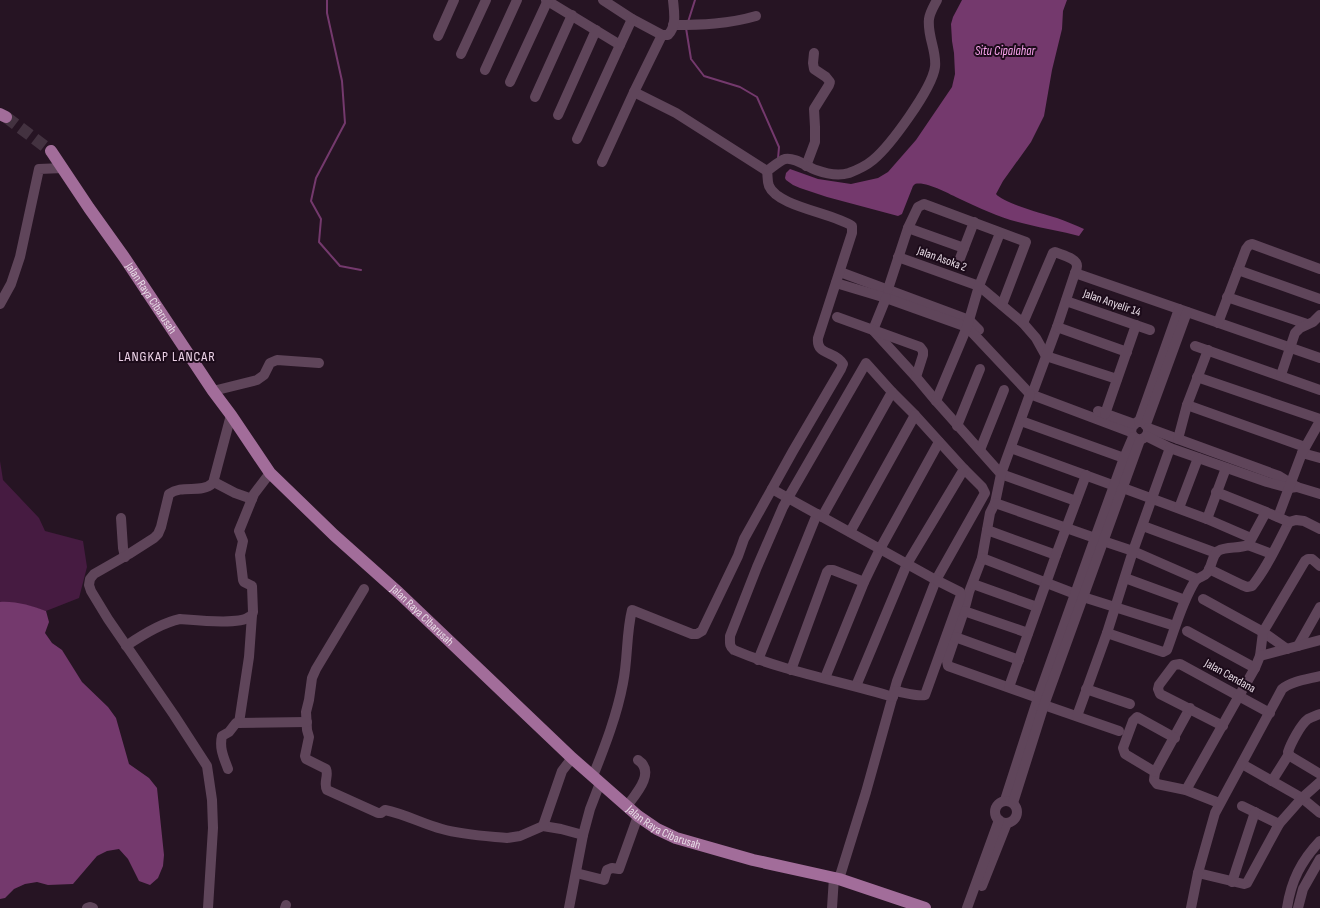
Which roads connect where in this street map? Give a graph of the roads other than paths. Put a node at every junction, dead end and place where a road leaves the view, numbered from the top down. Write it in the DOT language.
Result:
graph roads {
  1 [pos="454,0"];
  2 [pos="486,0"];
  3 [pos="517,0"];
  4 [pos="547,0"];
  5 [pos="603,0"];
  6 [pos="673,0"];
  7 [pos="938,0"];
  8 [pos="616,3"];
  9 [pos="572,16"];
  10 [pos="756,16"];
  11 [pos="632,19"];
  12 [pos="683,25"];
  13 [pos="596,30"];
  14 [pos="662,35"];
  15 [pos="438,36"];
  16 [pos="620,45"];
  17 [pos="814,53"];
  18 [pos="461,54"];
  19 [pos="485,70"];
  20 [pos="510,82"];
  21 [pos="634,92"];
  22 [pos="535,97"];
  23 [pos="558,115"];
  24 [pos="577,139"];
  25 [pos="51,151"];
  26 [pos="602,162"];
  27 [pos="806,166"];
  28 [pos="63,168"];
  29 [pos="767,171"];
  30 [pos="974,222"];
  31 [pos="908,228"];
  32 [pos="1000,233"];
  33 [pos="964,248"];
  34 [pos="898,257"];
  35 [pos="959,261"];
  36 [pos="1320,269"];
  37 [pos="1238,270"];
  38 [pos="840,272"];
  39 [pos="1075,273"];
  40 [pos="836,283"];
  41 [pos="978,286"];
  42 [pos="887,294"];
  43 [pos="1227,297"];
  44 [pos="1320,299"];
  45 [pos="1066,301"];
  46 [pos="0,304"];
  47 [pos="1002,304"];
  48 [pos="1183,311"];
  49 [pos="1320,315"];
  50 [pos="837,317"];
  51 [pos="1023,323"];
  52 [pos="1218,323"];
  53 [pos="968,324"];
  54 [pos="1306,324"];
  55 [pos="1136,325"];
  56 [pos="1057,327"];
  57 [pos="873,330"];
  58 [pos="1150,330"];
  59 [pos="1195,346"];
  60 [pos="1290,348"];
  61 [pos="1208,350"];
  62 [pos="1127,352"];
  63 [pos="1046,356"];
  64 [pos="1320,358"];
  65 [pos="319,363"];
  66 [pos="980,369"];
  67 [pos="1281,375"];
  68 [pos="916,377"];
  69 [pos="1197,377"];
  70 [pos="1117,379"];
  71 [pos="1004,390"];
  72 [pos="1320,390"];
  73 [pos="213,391"];
  74 [pos="1032,391"];
  75 [pos="892,392"];
  76 [pos="936,401"];
  77 [pos="1187,405"];
  78 [pos="1105,414"];
  79 [pos="231,415"];
  80 [pos="915,415"];
  81 [pos="1021,421"];
  82 [pos="1319,424"];
  83 [pos="958,426"];
  84 [pos="1140,430"];
  85 [pos="1178,439"];
  86 [pos="939,442"];
  87 [pos="1011,448"];
  88 [pos="1170,448"];
  89 [pos="980,450"];
  90 [pos="1304,450"];
  91 [pos="1124,458"];
  92 [pos="1198,458"];
  93 [pos="1320,458"];
  94 [pos="1226,468"];
  95 [pos="964,469"];
  96 [pos="270,473"];
  97 [pos="1001,474"];
  98 [pos="1086,475"];
  99 [pos="214,482"];
  100 [pos="1293,486"];
  101 [pos="1119,487"];
  102 [pos="772,489"];
  103 [pos="1216,492"];
  104 [pos="1320,494"];
  105 [pos="252,498"];
  106 [pos="788,498"];
  107 [pos="1152,498"];
  108 [pos="1076,501"];
  109 [pos="995,503"];
  110 [pos="1179,508"];
  111 [pos="1266,512"];
  112 [pos="819,515"];
  113 [pos="1278,517"];
  114 [pos="121,518"];
  115 [pos="1207,519"];
  116 [pos="1289,522"];
  117 [pos="1143,526"];
  118 [pos="1066,528"];
  119 [pos="1320,529"];
  120 [pos="987,530"];
  121 [pos="850,532"];
  122 [pos="1099,539"];
  123 [pos="1250,541"];
  124 [pos="880,548"];
  125 [pos="1133,552"];
  126 [pos="1216,552"];
  127 [pos="1272,554"];
  128 [pos="1056,555"];
  129 [pos="125,556"];
  130 [pos="982,558"];
  131 [pos="907,564"];
  132 [pos="1320,566"];
  133 [pos="1209,569"];
  134 [pos="1125,578"];
  135 [pos="1196,579"];
  136 [pos="936,580"];
  137 [pos="864,582"];
  138 [pos="1046,582"];
  139 [pos="973,584"];
  140 [pos="364,589"];
  141 [pos="1079,595"];
  142 [pos="1203,599"];
  143 [pos="1185,600"];
  144 [pos="1037,607"];
  145 [pos="1115,607"];
  146 [pos="1320,607"];
  147 [pos="964,611"];
  148 [pos="252,615"];
  149 [pos="1175,626"];
  150 [pos="1187,631"];
  151 [pos="1263,632"];
  152 [pos="1028,633"];
  153 [pos="1107,634"];
  154 [pos="955,637"];
  155 [pos="1320,640"];
  156 [pos="126,646"];
  157 [pos="1298,646"];
  158 [pos="1287,649"];
  159 [pos="1260,656"];
  160 [pos="758,660"];
  161 [pos="1019,660"];
  162 [pos="1255,668"];
  163 [pos="791,670"];
  164 [pos="1320,676"];
  165 [pos="825,678"];
  166 [pos="856,686"];
  167 [pos="1009,687"];
  168 [pos="1086,688"];
  169 [pos="894,694"];
  170 [pos="1239,696"];
  171 [pos="1041,701"];
  172 [pos="1130,704"];
  173 [pos="1190,708"];
  174 [pos="1270,713"];
  175 [pos="1320,714"];
  176 [pos="1077,716"];
  177 [pos="307,722"];
  178 [pos="239,723"];
  179 [pos="1223,726"];
  180 [pos="1120,731"];
  181 [pos="1174,738"];
  182 [pos="1289,754"];
  183 [pos="572,758"];
  184 [pos="638,760"];
  185 [pos="1242,764"];
  186 [pos="228,769"];
  187 [pos="1155,772"];
  188 [pos="1320,774"];
  189 [pos="597,780"];
  190 [pos="1272,781"];
  191 [pos="1320,782"];
  192 [pos="1186,790"];
  193 [pos="1302,798"];
  194 [pos="1009,802"];
  195 [pos="1219,803"];
  196 [pos="627,806"];
  197 [pos="1242,806"];
  198 [pos="1254,812"];
  199 [pos="1320,813"];
  200 [pos="638,816"];
  201 [pos="1003,821"];
  202 [pos="1279,824"];
  203 [pos="543,826"];
  204 [pos="583,835"];
  205 [pos="1320,841"];
  206 [pos="1320,859"];
  207 [pos="576,874"];
  208 [pos="1198,874"];
  209 [pos="836,878"];
  210 [pos="1232,882"];
  211 [pos="87,908"];
  212 [pos="93,908"];
  213 [pos="208,908"];
  214 [pos="569,908"];
  215 [pos="832,908"];
  216 [pos="924,908"];
  217 [pos="966,908"];
  218 [pos="973,908"];
  219 [pos="1191,908"];
  220 [pos="1287,908"];
  221 [pos="1298,908"];
  1 -- 15 [label="street"];
  2 -- 18 [label="street"];
  3 -- 19 [label="street"];
  4 -- 9 [label="street"];
  4 -- 20 [label="street"];
  5 -- 8 [label="street"];
  6 -- 12 [label="street"];
  7 -- 27 [label="street"];
  8 -- 11 [label="street"];
  9 -- 13 [label="street"];
  9 -- 22 [label="street"];
  10 -- 12 [label="street"];
  11 -- 14 [label="street"];
  11 -- 16 [label="street"];
  12 -- 14 [label="street"];
  13 -- 16 [label="street"];
  13 -- 23 [label="street"];
  14 -- 21 [label="street"];
  16 -- 24 [label="street"];
  17 -- 27 [label="street"];
  21 -- 26 [label="street"];
  21 -- 29 [label="street"];
  25 -- 28 [label="main road, Jalan Raya Cibarusah"];
  27 -- 29 [label="street"];
  28 -- 46 [label="street"];
  28 -- 73 [label="main road, Jalan Raya Cibarusah"];
  29 -- 38 [label="street"];
  30 -- 31 [label="street"];
  30 -- 32 [label="street"];
  30 -- 33 [label="street"];
  31 -- 33 [label="street"];
  31 -- 34 [label="street"];
  32 -- 41 [label="street"];
  32 -- 47 [label="street"];
  33 -- 35 [label="street"];
  34 -- 41 [label="street, Jalan Asoka 2"];
  34 -- 42 [label="street"];
  36 -- 37 [label="street"];
  37 -- 43 [label="street"];
  37 -- 44 [label="street"];
  38 -- 40 [label="street"];
  38 -- 42 [label="street"];
  39 -- 45 [label="street"];
  39 -- 48 [label="street"];
  39 -- 51 [label="street"];
  40 -- 42 [label="street"];
  40 -- 102 [label="street"];
  41 -- 47 [label="street, Jalan Asoka 2"];
  41 -- 53 [label="street"];
  42 -- 53 [label="street"];
  42 -- 57 [label="street"];
  43 -- 52 [label="street"];
  43 -- 54 [label="street"];
  45 -- 55 [label="street, Jalan Anyelir 14"];
  45 -- 56 [label="street"];
  47 -- 51 [label="street, Jalan Asoka 2"];
  48 -- 52 [label="street"];
  48 -- 84 [label="street"];
  49 -- 54 [label="street"];
  50 -- 57 [label="street"];
  51 -- 63 [label="street, Jalan Asoka 2"];
  52 -- 60 [label="street"];
  53 -- 74 [label="street"];
  53 -- 76 [label="street"];
  54 -- 60 [label="street"];
  55 -- 58 [label="street, Jalan Anyelir 14"];
  55 -- 62 [label="street"];
  56 -- 62 [label="street"];
  56 -- 63 [label="street"];
  57 -- 68 [label="street"];
  57 -- 68 [label="street"];
  59 -- 61 [label="street"];
  60 -- 64 [label="street"];
  60 -- 67 [label="street"];
  61 -- 67 [label="street"];
  61 -- 69 [label="street"];
  62 -- 70 [label="street"];
  63 -- 70 [label="street"];
  63 -- 74 [label="street"];
  65 -- 73 [label="street"];
  66 -- 83 [label="street"];
  67 -- 72 [label="street"];
  68 -- 76 [label="street"];
  69 -- 77 [label="street"];
  69 -- 82 [label="street"];
  70 -- 78 [label="street"];
  71 -- 89 [label="street"];
  73 -- 79 [label="main road, Jalan Raya Cibarusah"];
  74 -- 78 [label="street"];
  74 -- 81 [label="street"];
  74 -- 84 [label="street"];
  75 -- 80 [label="street"];
  75 -- 106 [label="street"];
  75 -- 112 [label="street"];
  76 -- 83 [label="street"];
  77 -- 85 [label="street"];
  77 -- 90 [label="street"];
  78 -- 84 [label="street"];
  79 -- 96 [label="main road, Jalan Raya Cibarusah"];
  79 -- 99 [label="street"];
  80 -- 86 [label="street"];
  80 -- 121 [label="street"];
  81 -- 87 [label="street"];
  81 -- 91 [label="street"];
  82 -- 90 [label="street"];
  83 -- 89 [label="street"];
  84 -- 85 [label="street"];
  84 -- 88 [label="street"];
  84 -- 91 [label="street"];
  84 -- 101 [label="street"];
  85 -- 100 [label="street"];
  86 -- 95 [label="street"];
  86 -- 124 [label="street"];
  87 -- 97 [label="street"];
  87 -- 98 [label="street"];
  88 -- 92 [label="street"];
  88 -- 107 [label="street"];
  89 -- 97 [label="street"];
  90 -- 93 [label="street"];
  90 -- 100 [label="street"];
  91 -- 101 [label="street"];
  92 -- 94 [label="street"];
  92 -- 110 [label="street"];
  94 -- 100 [label="street"];
  94 -- 103 [label="street"];
  95 -- 131 [label="street"];
  95 -- 136 [label="street"];
  96 -- 105 [label="street"];
  96 -- 183 [label="main road, Jalan Raya Cibarusah"];
  97 -- 108 [label="street"];
  97 -- 109 [label="street"];
  98 -- 101 [label="street"];
  98 -- 108 [label="street"];
  99 -- 105 [label="street"];
  99 -- 129 [label="street"];
  100 -- 104 [label="street"];
  100 -- 113 [label="street"];
  101 -- 107 [label="street"];
  101 -- 122 [label="street"];
  102 -- 106 [label="street"];
  102 -- 189 [label="street"];
  103 -- 111 [label="street"];
  103 -- 115 [label="street"];
  105 -- 148 [label="street"];
  106 -- 112 [label="street"];
  106 -- 160 [label="street"];
  107 -- 110 [label="street"];
  107 -- 117 [label="street"];
  108 -- 118 [label="street"];
  109 -- 118 [label="street"];
  109 -- 120 [label="street"];
  110 -- 115 [label="street"];
  111 -- 113 [label="street"];
  111 -- 123 [label="street"];
  112 -- 121 [label="street"];
  112 -- 160 [label="street"];
  113 -- 116 [label="street"];
  114 -- 129 [label="street"];
  115 -- 123 [label="street"];
  116 -- 119 [label="street"];
  116 -- 127 [label="street"];
  117 -- 125 [label="street"];
  117 -- 126 [label="street"];
  118 -- 122 [label="street"];
  118 -- 128 [label="street"];
  120 -- 128 [label="street"];
  120 -- 130 [label="street"];
  121 -- 124 [label="street"];
  122 -- 125 [label="street"];
  122 -- 141 [label="street"];
  123 -- 126 [label="street"];
  123 -- 127 [label="street"];
  124 -- 131 [label="street"];
  124 -- 137 [label="street"];
  125 -- 134 [label="street"];
  125 -- 135 [label="street"];
  126 -- 133 [label="street"];
  127 -- 133 [label="street"];
  128 -- 138 [label="street"];
  129 -- 156 [label="street"];
  130 -- 138 [label="street"];
  130 -- 139 [label="street"];
  131 -- 136 [label="street"];
  131 -- 166 [label="street"];
  132 -- 151 [label="street"];
  133 -- 135 [label="street"];
  134 -- 143 [label="street"];
  134 -- 145 [label="street"];
  135 -- 143 [label="street"];
  136 -- 169 [label="street"];
  136 -- 169 [label="street"];
  137 -- 163 [label="street"];
  137 -- 165 [label="street"];
  138 -- 141 [label="street"];
  138 -- 144 [label="street"];
  139 -- 144 [label="street"];
  139 -- 147 [label="street"];
  140 -- 177 [label="street"];
  141 -- 145 [label="street"];
  141 -- 171 [label="street"];
  142 -- 151 [label="street"];
  143 -- 149 [label="street"];
  144 -- 152 [label="street"];
  145 -- 149 [label="street"];
  145 -- 153 [label="street"];
  146 -- 157 [label="street"];
  147 -- 152 [label="street"];
  147 -- 154 [label="street"];
  148 -- 156 [label="street"];
  148 -- 178 [label="street"];
  149 -- 153 [label="street"];
  150 -- 162 [label="street"];
  151 -- 158 [label="street"];
  151 -- 159 [label="street"];
  152 -- 161 [label="street"];
  153 -- 168 [label="street"];
  154 -- 161 [label="street"];
  154 -- 167 [label="street"];
  155 -- 157 [label="street"];
  156 -- 213 [label="street"];
  157 -- 158 [label="street"];
  158 -- 159 [label="street"];
  159 -- 162 [label="street"];
  160 -- 163 [label="street"];
  161 -- 167 [label="street"];
  162 -- 170 [label="street"];
  163 -- 165 [label="street"];
  164 -- 174 [label="street"];
  165 -- 166 [label="street"];
  166 -- 169 [label="street"];
  167 -- 171 [label="street"];
  168 -- 172 [label="street"];
  168 -- 176 [label="street"];
  169 -- 209 [label="street"];
  170 -- 173 [label="street, Jalan Cendana"];
  170 -- 174 [label="street, Jalan Cendana"];
  170 -- 179 [label="street"];
  171 -- 176 [label="street"];
  171 -- 194 [label="street"];
  173 -- 179 [label="street"];
  173 -- 181 [label="street"];
  174 -- 185 [label="street"];
  175 -- 182 [label="street"];
  176 -- 180 [label="street"];
  177 -- 178 [label="street"];
  177 -- 203 [label="street"];
  178 -- 186 [label="street"];
  179 -- 192 [label="street"];
  181 -- 187 [label="street"];
  181 -- 187 [label="street"];
  182 -- 188 [label="street"];
  182 -- 190 [label="street"];
  183 -- 189 [label="main road, Jalan Raya Cibarusah"];
  183 -- 203 [label="street"];
  184 -- 196 [label="street"];
  185 -- 190 [label="street"];
  185 -- 195 [label="street"];
  187 -- 192 [label="street"];
  189 -- 196 [label="main road, Jalan Raya Cibarusah"];
  189 -- 204 [label="street"];
  190 -- 193 [label="street"];
  191 -- 193 [label="street"];
  192 -- 195 [label="street"];
  193 -- 199 [label="street"];
  193 -- 202 [label="street"];
  194 -- 201 [label="street"];
  194 -- 201 [label="street"];
  195 -- 208 [label="street"];
  196 -- 200 [label="main road, Jalan Raya Cibarusah"];
  197 -- 198 [label="street"];
  198 -- 202 [label="street"];
  198 -- 210 [label="street"];
  200 -- 207 [label="street"];
  200 -- 209 [label="main road, Jalan Raya Cibarusah"];
  201 -- 217 [label="street"];
  201 -- 218 [label="street"];
  202 -- 210 [label="street"];
  203 -- 204 [label="street"];
  204 -- 207 [label="street"];
  205 -- 220 [label="street"];
  206 -- 221 [label="street"];
  207 -- 214 [label="street"];
  208 -- 210 [label="street"];
  208 -- 219 [label="street"];
  209 -- 215 [label="street"];
  209 -- 216 [label="main road, Jalan Raya Cibarusah"];
  211 -- 212 [label="street"];
}
